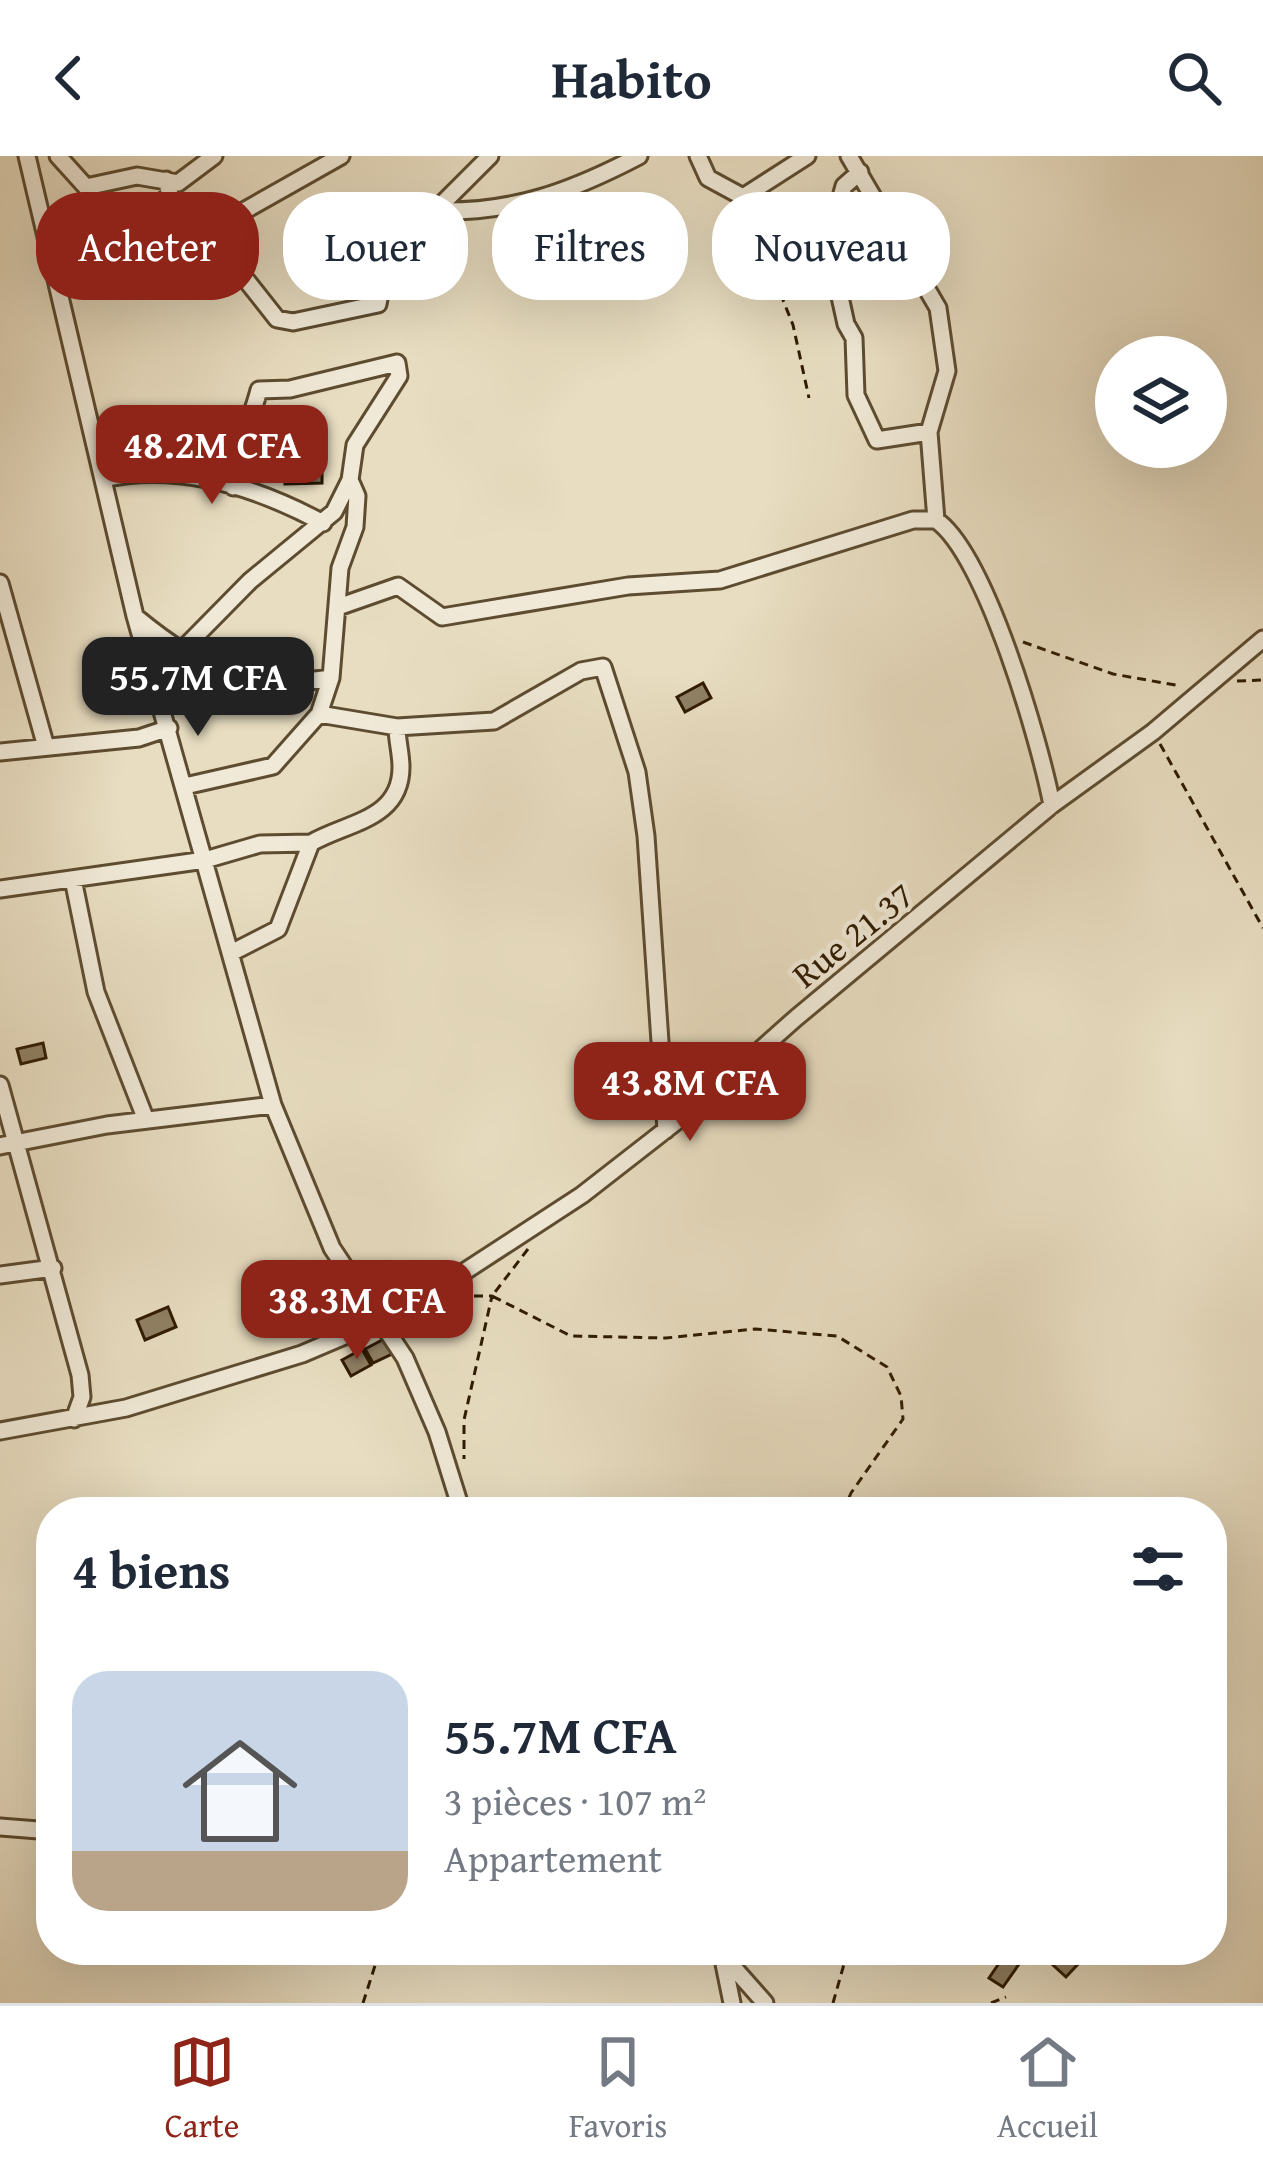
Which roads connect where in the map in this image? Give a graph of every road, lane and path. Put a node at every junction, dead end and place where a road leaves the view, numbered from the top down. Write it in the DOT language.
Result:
graph roads {
  1 [pos="27,156"];
  2 [pos="58,156"];
  3 [pos="187,156"];
  4 [pos="214,156"];
  5 [pos="341,156"];
  6 [pos="488,156"];
  7 [pos="639,156"];
  8 [pos="698,156"];
  9 [pos="806,156"];
  10 [pos="849,156"];
  11 [pos="860,172"];
  12 [pos="192,177"];
  13 [pos="166,180"];
  14 [pos="170,192"];
  15 [pos="454,192"];
  16 [pos="733,192"];
  17 [pos="750,192"];
  18 [pos="259,202"];
  19 [pos="468,211"];
  20 [pos="259,296"];
  21 [pos="379,300"];
  22 [pos="783,300"];
  23 [pos="809,398"];
  24 [pos="929,433"];
  25 [pos="103,479"];
  26 [pos="350,480"];
  27 [pos="233,487"];
  28 [pos="936,520"];
  29 [pos="323,523"];
  30 [pos="0,583"];
  31 [pos="338,608"];
  32 [pos="134,616"];
  33 [pos="997,625"];
  34 [pos="1263,639"];
  35 [pos="180,652"];
  36 [pos="331,677"];
  37 [pos="1206,688"];
  38 [pos="320,714"];
  39 [pos="169,728"];
  40 [pos="397,728"];
  41 [pos="1153,732"];
  42 [pos="46,746"];
  43 [pos="0,752"];
  44 [pos="185,786"];
  45 [pos="1052,805"];
  46 [pos="311,843"];
  47 [pos="206,860"];
  48 [pos="73,879"];
  49 [pos="0,889"];
  50 [pos="1263,928"];
  51 [pos="231,953"];
  52 [pos="0,1085"];
  53 [pos="273,1105"];
  54 [pos="146,1120"];
  55 [pos="666,1130"];
  56 [pos="8,1146"];
  57 [pos="530,1248"];
  58 [pos="53,1268"];
  59 [pos="0,1275"];
  60 [pos="424,1296"];
  61 [pos="492,1296"];
  62 [pos="382,1320"];
  63 [pos="74,1419"];
  64 [pos="0,1431"];
  65 [pos="464,1464"];
  66 [pos="457,1497"];
  67 [pos="849,1497"];
  68 [pos="0,1827"];
  69 [pos="36,1830"];
  70 [pos="375,1965"];
  71 [pos="723,1965"];
  72 [pos="731,1965"];
  73 [pos="844,1965"];
  74 [pos="1006,1997"];
  75 [pos="363,2003"];
  76 [pos="732,2003"];
  77 [pos="765,2003"];
  78 [pos="833,2003"];
  79 [pos="991,2003"];
  1 -- 25 [label="street"];
  2 -- 13 [label="street"];
  3 -- 12 [label="street"];
  4 -- 12 [label="street"];
  5 -- 18 [label="street"];
  6 -- 15 [label="street"];
  7 -- 19 [label="street"];
  8 -- 16 [label="street"];
  9 -- 17 [label="street"];
  10 -- 11 [label="street"];
  11 -- 24 [label="street"];
  11 -- 24 [label="street"];
  12 -- 13 [label="street"];
  13 -- 14 [label="street"];
  20 -- 21 [label="street"];
  22 -- 23 [label="path"];
  24 -- 28 [label="street"];
  25 -- 27 [label="street"];
  25 -- 32 [label="street"];
  26 -- 27 [label="street"];
  26 -- 29 [label="street"];
  26 -- 31 [label="street"];
  27 -- 29 [label="street"];
  28 -- 31 [label="street"];
  28 -- 33 [label="street"];
  29 -- 35 [label="street"];
  30 -- 42 [label="street"];
  31 -- 36 [label="street"];
  32 -- 35 [label="street"];
  32 -- 39 [label="street"];
  33 -- 37 [label="path"];
  33 -- 45 [label="street"];
  34 -- 37 [label="street, Rue 21.37"];
  35 -- 36 [label="street"];
  36 -- 38 [label="street"];
  37 -- 41 [label="street, Rue 21.37"];
  38 -- 40 [label="street"];
  38 -- 44 [label="street"];
  39 -- 42 [label="street"];
  39 -- 44 [label="street"];
  40 -- 46 [label="street"];
  40 -- 55 [label="street"];
  41 -- 45 [label="street, Rue 21.37"];
  41 -- 50 [label="path"];
  42 -- 43 [label="street"];
  44 -- 47 [label="street"];
  45 -- 55 [label="street, Rue 21.37"];
  46 -- 47 [label="street"];
  46 -- 51 [label="street"];
  47 -- 48 [label="street"];
  47 -- 51 [label="street"];
  48 -- 49 [label="street"];
  48 -- 54 [label="street"];
  51 -- 53 [label="street"];
  52 -- 56 [label="street"];
  53 -- 54 [label="street"];
  53 -- 62 [label="street"];
  54 -- 56 [label="street"];
  55 -- 60 [label="street, Rue 21.37"];
  56 -- 58 [label="street"];
  57 -- 61 [label="path"];
  58 -- 59 [label="street"];
  58 -- 63 [label="street"];
  60 -- 61 [label="path"];
  60 -- 62 [label="street, Rue 21.37"];
  61 -- 65 [label="path"];
  61 -- 67 [label="path"];
  62 -- 63 [label="street, Rue 21.37"];
  62 -- 66 [label="street"];
  63 -- 64 [label="street, Rue 21.37"];
  68 -- 69 [label="street"];
  70 -- 75 [label="path"];
  71 -- 76 [label="street"];
  72 -- 77 [label="street"];
  73 -- 78 [label="path"];
  74 -- 79 [label="path"];
}
